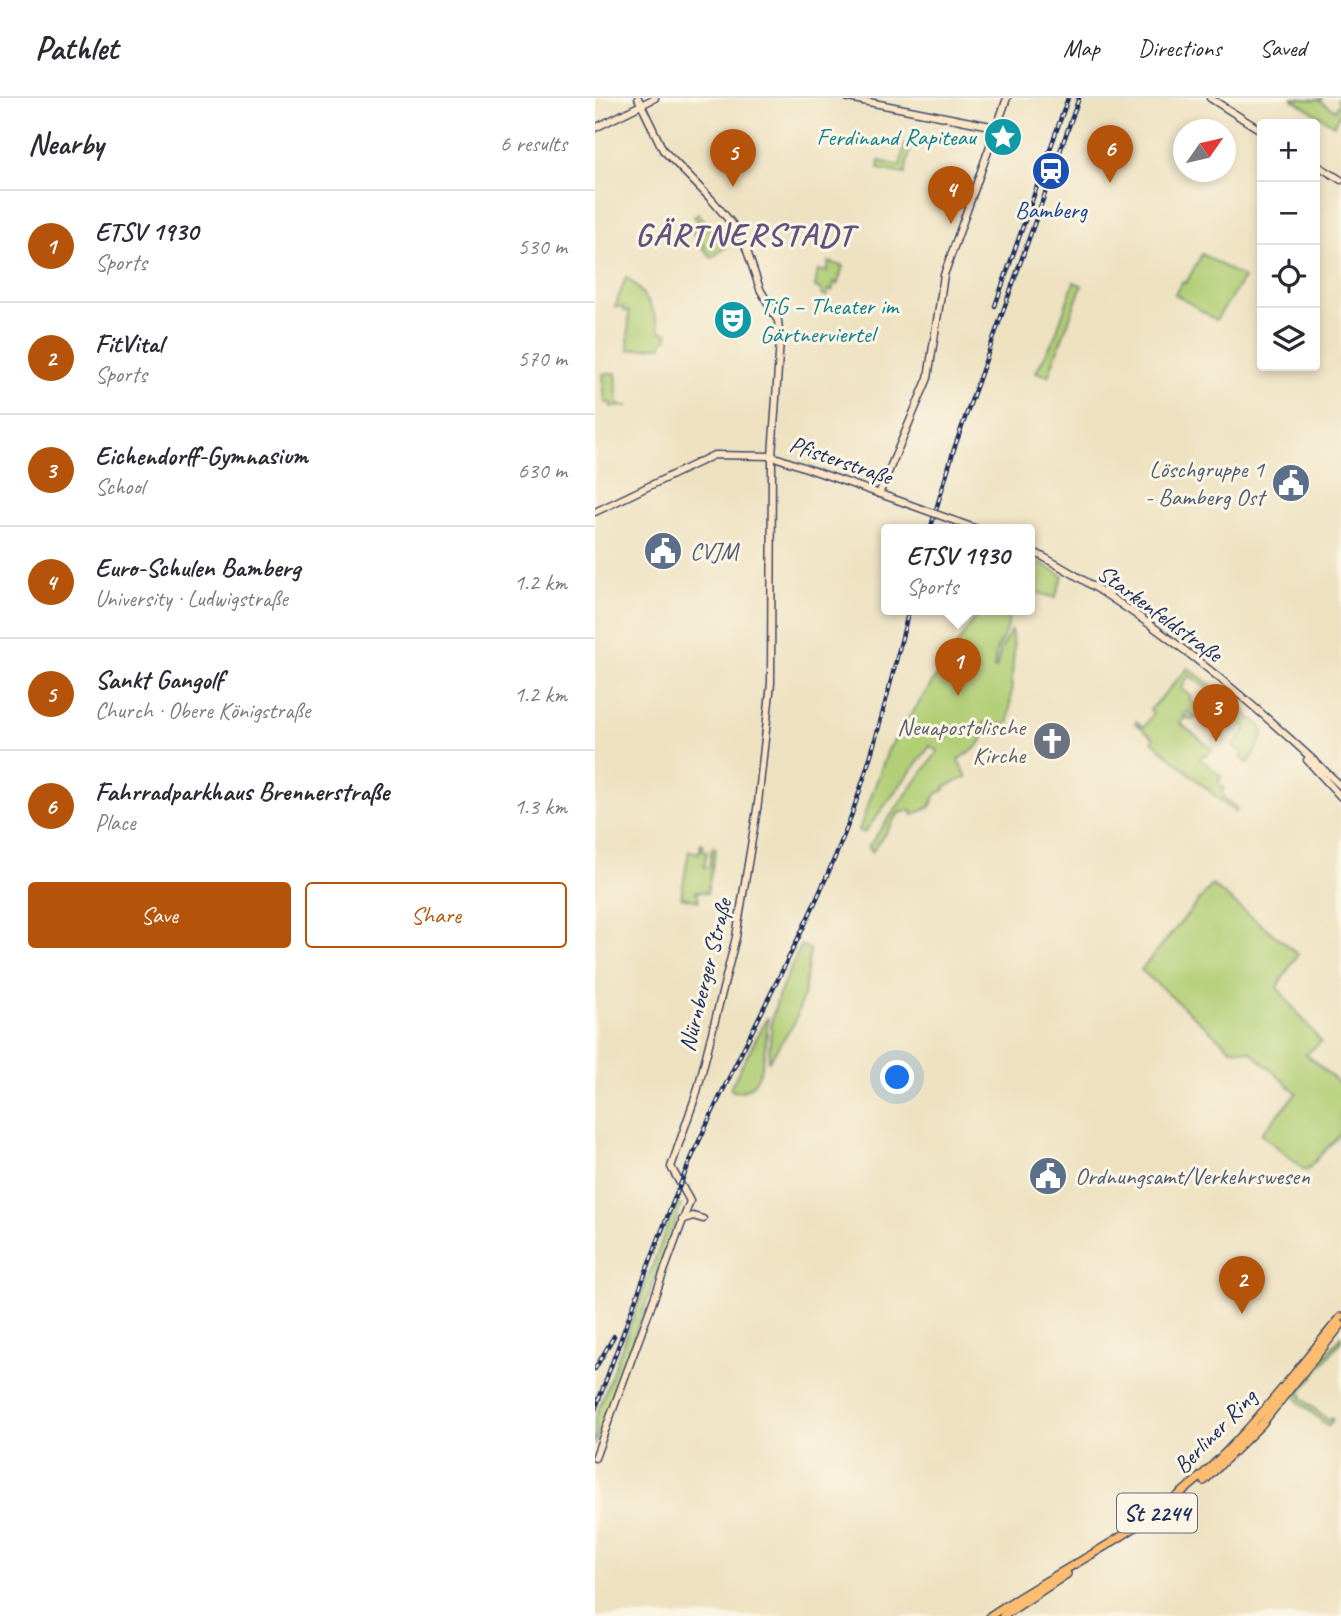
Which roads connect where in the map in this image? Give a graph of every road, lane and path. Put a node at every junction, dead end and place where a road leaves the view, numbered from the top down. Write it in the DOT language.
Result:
graph roads {
  1 [pos="655,98"];
  2 [pos="848,98"];
  3 [pos="1007,98"];
  4 [pos="1210,98"];
  5 [pos="640,102"];
  6 [pos="996,127"];
  7 [pos="595,128"];
  8 [pos="1257,128"];
  9 [pos="1320,166"];
  10 [pos="1341,180"];
  11 [pos="772,456"];
  12 [pos="787,461"];
  13 [pos="772,474"];
  14 [pos="879,494"];
  15 [pos="595,512"];
  16 [pos="963,524"];
  17 [pos="1035,553"];
  18 [pos="1292,743"];
  19 [pos="1341,786"];
  20 [pos="1341,797"];
  21 [pos="703,1219"];
  22 [pos="682,1220"];
  23 [pos="1341,1317"];
  24 [pos="1341,1325"];
  25 [pos="595,1458"];
  26 [pos="990,1616"];
  27 [pos="1003,1616"];
  1 -- 5 [label="street"];
  2 -- 6 [label="street"];
  3 -- 6 [label="street"];
  4 -- 8 [label="street"];
  5 -- 7 [label="street"];
  5 -- 11 [label="street, Nürnberger Straße"];
  6 -- 14 [label="street"];
  9 -- 10 [label="street"];
  11 -- 12 [label="street, Pfisterstraße"];
  11 -- 13 [label="street, Nürnberger Straße"];
  11 -- 15 [label="street, Pfisterstraße"];
  12 -- 13 [label="street"];
  12 -- 14 [label="street, Pfisterstraße"];
  13 -- 22 [label="street, Nürnberger Straße"];
  14 -- 16 [label="street, Pfisterstraße, bridge"];
  17 -- 18 [label="street, Starkenfeldstraße"];
  18 -- 19 [label="street, Starkenfeldstraße"];
  18 -- 20 [label="street, Starkenfeldstraße"];
  21 -- 22 [label="street"];
  22 -- 25 [label="street, Nürnberger Straße"];
  23 -- 26 [label="main road, Berliner Ring / St 2244"];
  24 -- 27 [label="main road, Berliner Ring / St 2244"];
}
